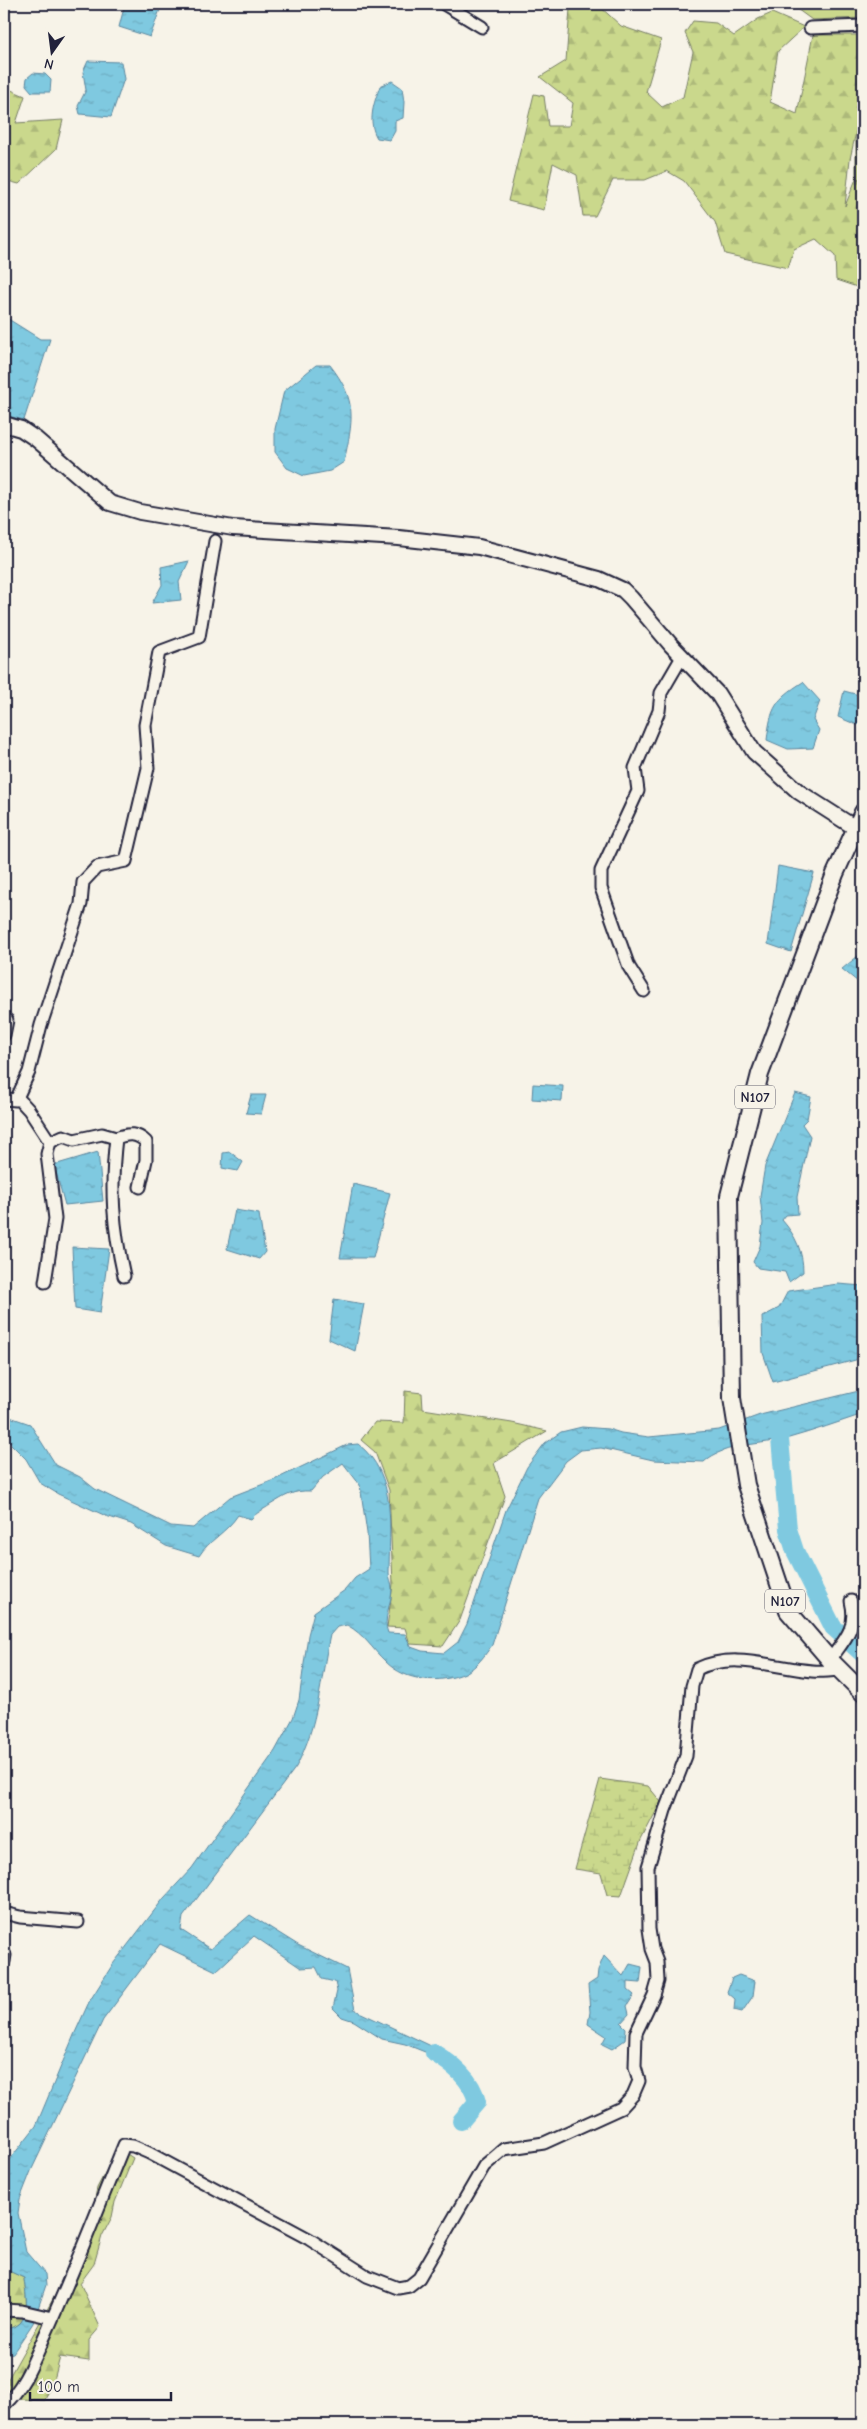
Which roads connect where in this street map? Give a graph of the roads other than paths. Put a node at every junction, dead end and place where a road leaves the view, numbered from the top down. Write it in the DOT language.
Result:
graph roads {
  1 [pos="444,4"];
  2 [pos="863,26"];
  3 [pos="482,27"];
  4 [pos="810,28"];
  5 [pos="4,424"];
  6 [pos="215,542"];
  7 [pos="682,657"];
  8 [pos="863,812"];
  9 [pos="860,831"];
  10 [pos="644,991"];
  11 [pos="7,1020"];
  12 [pos="4,1035"];
  13 [pos="17,1097"];
  14 [pos="4,1099"];
  15 [pos="116,1138"];
  16 [pos="50,1142"];
  17 [pos="140,1187"];
  18 [pos="124,1276"];
  19 [pos="45,1282"];
  20 [pos="850,1602"];
  21 [pos="836,1659"];
  22 [pos="863,1693"];
  23 [pos="4,1913"];
  24 [pos="78,1922"];
  25 [pos="4,1954"];
  26 [pos="4,1961"];
  27 [pos="4,2310"];
  28 [pos="52,2318"];
  29 [pos="4,2405"];
  1 -- 3 [label="street"];
  2 -- 4 [label="street"];
  5 -- 7 [label="main road"];
  6 -- 13 [label="street"];
  7 -- 9 [label="main road"];
  7 -- 10 [label="street"];
  8 -- 9 [label="highway, N107"];
  9 -- 21 [label="highway, N107"];
  11 -- 12 [label="street"];
  13 -- 14 [label="street"];
  13 -- 16 [label="street"];
  15 -- 16 [label="street"];
  15 -- 17 [label="street"];
  15 -- 18 [label="street"];
  16 -- 19 [label="street"];
  20 -- 21 [label="street"];
  21 -- 22 [label="highway, N107"];
  21 -- 28 [label="street"];
  23 -- 24 [label="street"];
  25 -- 26 [label="street"];
  27 -- 28 [label="street"];
  28 -- 29 [label="street"];
}
